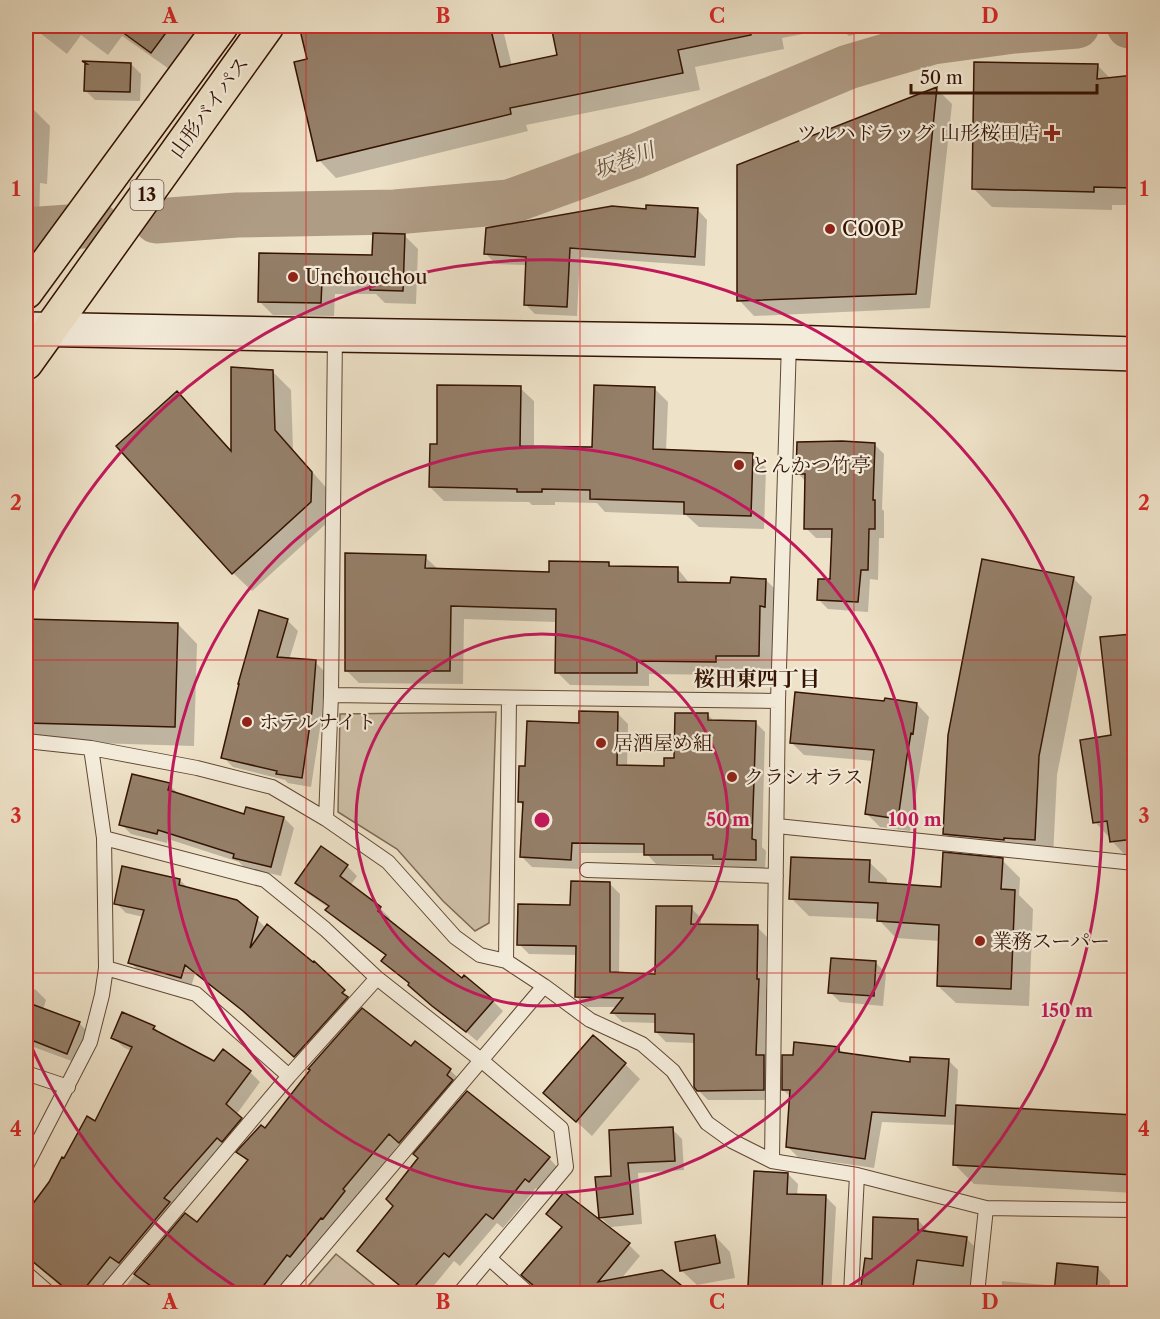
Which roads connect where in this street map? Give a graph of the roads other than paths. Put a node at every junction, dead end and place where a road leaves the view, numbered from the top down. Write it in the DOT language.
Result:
graph roads {
  1 [pos="221,26"];
  2 [pos="267,26"];
  3 [pos="26,292"];
  4 [pos="38,329"];
  5 [pos="335,336"];
  6 [pos="789,342"];
  7 [pos="1134,354"];
  8 [pos="26,363"];
  9 [pos="331,695"];
  10 [pos="509,698"];
  11 [pos="778,701"];
  12 [pos="26,741"];
  13 [pos="92,748"];
  14 [pos="326,819"];
  15 [pos="777,826"];
  16 [pos="104,838"];
  17 [pos="1134,863"];
  18 [pos="587,870"];
  19 [pos="776,876"];
  20 [pos="506,961"];
  21 [pos="105,968"];
  22 [pos="377,978"];
  23 [pos="544,986"];
  24 [pos="481,1060"];
  25 [pos="26,1073"];
  26 [pos="290,1076"];
  27 [pos="68,1087"];
  28 [pos="772,1161"];
  29 [pos="26,1166"];
  30 [pos="857,1175"];
  31 [pos="986,1208"];
  32 [pos="1134,1210"];
  33 [pos="489,1258"];
  34 [pos="26,1273"];
  35 [pos="50,1293"];
  36 [pos="105,1293"];
  37 [pos="283,1293"];
  38 [pos="459,1293"];
  39 [pos="529,1293"];
  40 [pos="851,1293"];
  41 [pos="977,1293"];
  1 -- 3 [label="highway, 山形バイパス / 13"];
  2 -- 4 [label="highway, 山形バイパス / 13"];
  4 -- 5 [label="street"];
  4 -- 8 [label="highway, 山形バイパス / 13"];
  5 -- 6 [label="street"];
  5 -- 9 [label="lane"];
  6 -- 7 [label="street"];
  6 -- 11 [label="lane"];
  9 -- 10 [label="lane"];
  9 -- 14 [label="lane"];
  10 -- 11 [label="lane"];
  10 -- 20 [label="lane"];
  11 -- 15 [label="lane"];
  12 -- 13 [label="lane"];
  13 -- 14 [label="lane"];
  13 -- 16 [label="lane"];
  14 -- 20 [label="lane"];
  15 -- 17 [label="lane"];
  15 -- 19 [label="lane"];
  16 -- 21 [label="lane"];
  16 -- 22 [label="lane"];
  18 -- 19 [label="lane"];
  19 -- 28 [label="lane"];
  20 -- 23 [label="lane"];
  21 -- 26 [label="lane"];
  21 -- 27 [label="lane"];
  22 -- 24 [label="lane"];
  22 -- 26 [label="lane"];
  23 -- 24 [label="lane"];
  23 -- 28 [label="lane"];
  24 -- 33 [label="lane"];
  24 -- 37 [label="lane"];
  25 -- 27 [label="lane"];
  26 -- 36 [label="lane"];
  27 -- 29 [label="lane"];
  28 -- 30 [label="lane"];
  30 -- 31 [label="lane"];
  30 -- 40 [label="lane"];
  31 -- 32 [label="lane"];
  31 -- 41 [label="lane"];
  33 -- 38 [label="lane"];
  33 -- 39 [label="lane"];
  34 -- 35 [label="lane"];
}
